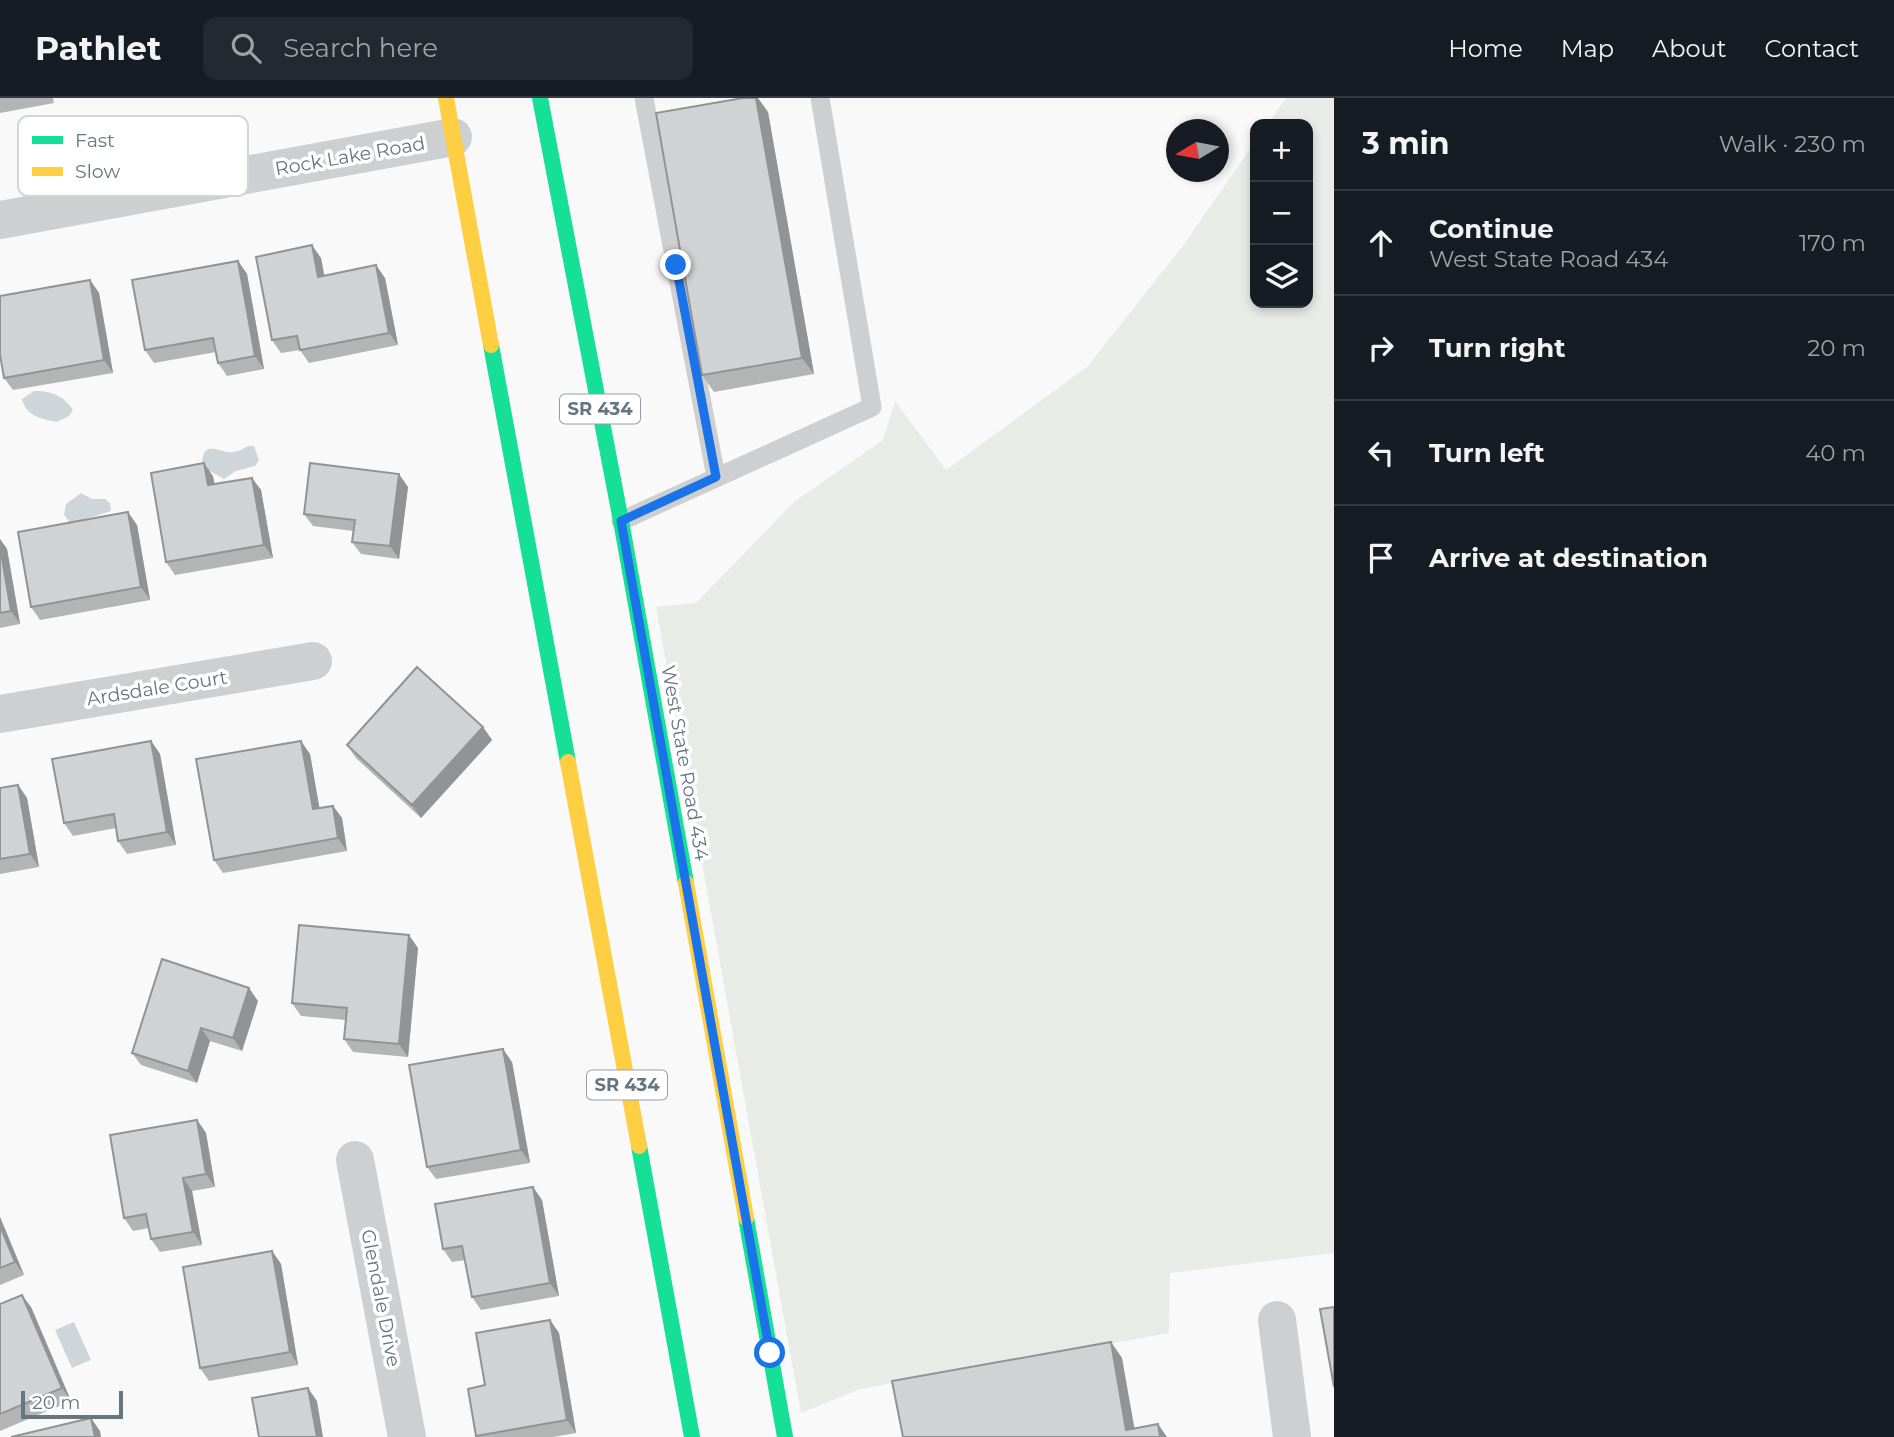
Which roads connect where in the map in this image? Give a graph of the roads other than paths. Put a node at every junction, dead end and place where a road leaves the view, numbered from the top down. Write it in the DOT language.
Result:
graph roads {
  1 [pos="446,98"];
  2 [pos="561,98"];
  3 [pos="645,98"];
  4 [pos="820,98"];
  5 [pos="541,102"];
  6 [pos="453,137"];
  7 [pos="248,175"];
  8 [pos="131,196"];
  9 [pos="0,220"];
  10 [pos="716,477"];
  11 [pos="621,521"];
  12 [pos="313,661"];
  13 [pos="0,714"];
  14 [pos="355,1160"];
  15 [pos="1277,1321"];
  16 [pos="407,1437"];
  17 [pos="692,1437"];
  18 [pos="785,1437"];
  19 [pos="1292,1437"];
  1 -- 6 [label="main road, SR 434"];
  2 -- 5 [label="lane"];
  3 -- 10 [label="lane"];
  4 -- 10 [label="lane"];
  5 -- 11 [label="main road, West State Road 434 / SR 434"];
  6 -- 7 [label="street, Rock Lake Road"];
  6 -- 17 [label="main road, SR 434"];
  8 -- 9 [label="street, Rock Lake Road"];
  10 -- 11 [label="lane"];
  11 -- 18 [label="main road, West State Road 434 / SR 434"];
  12 -- 13 [label="street, Ardsdale Court"];
  14 -- 16 [label="street, Glendale Drive"];
  15 -- 19 [label="street"];
}
